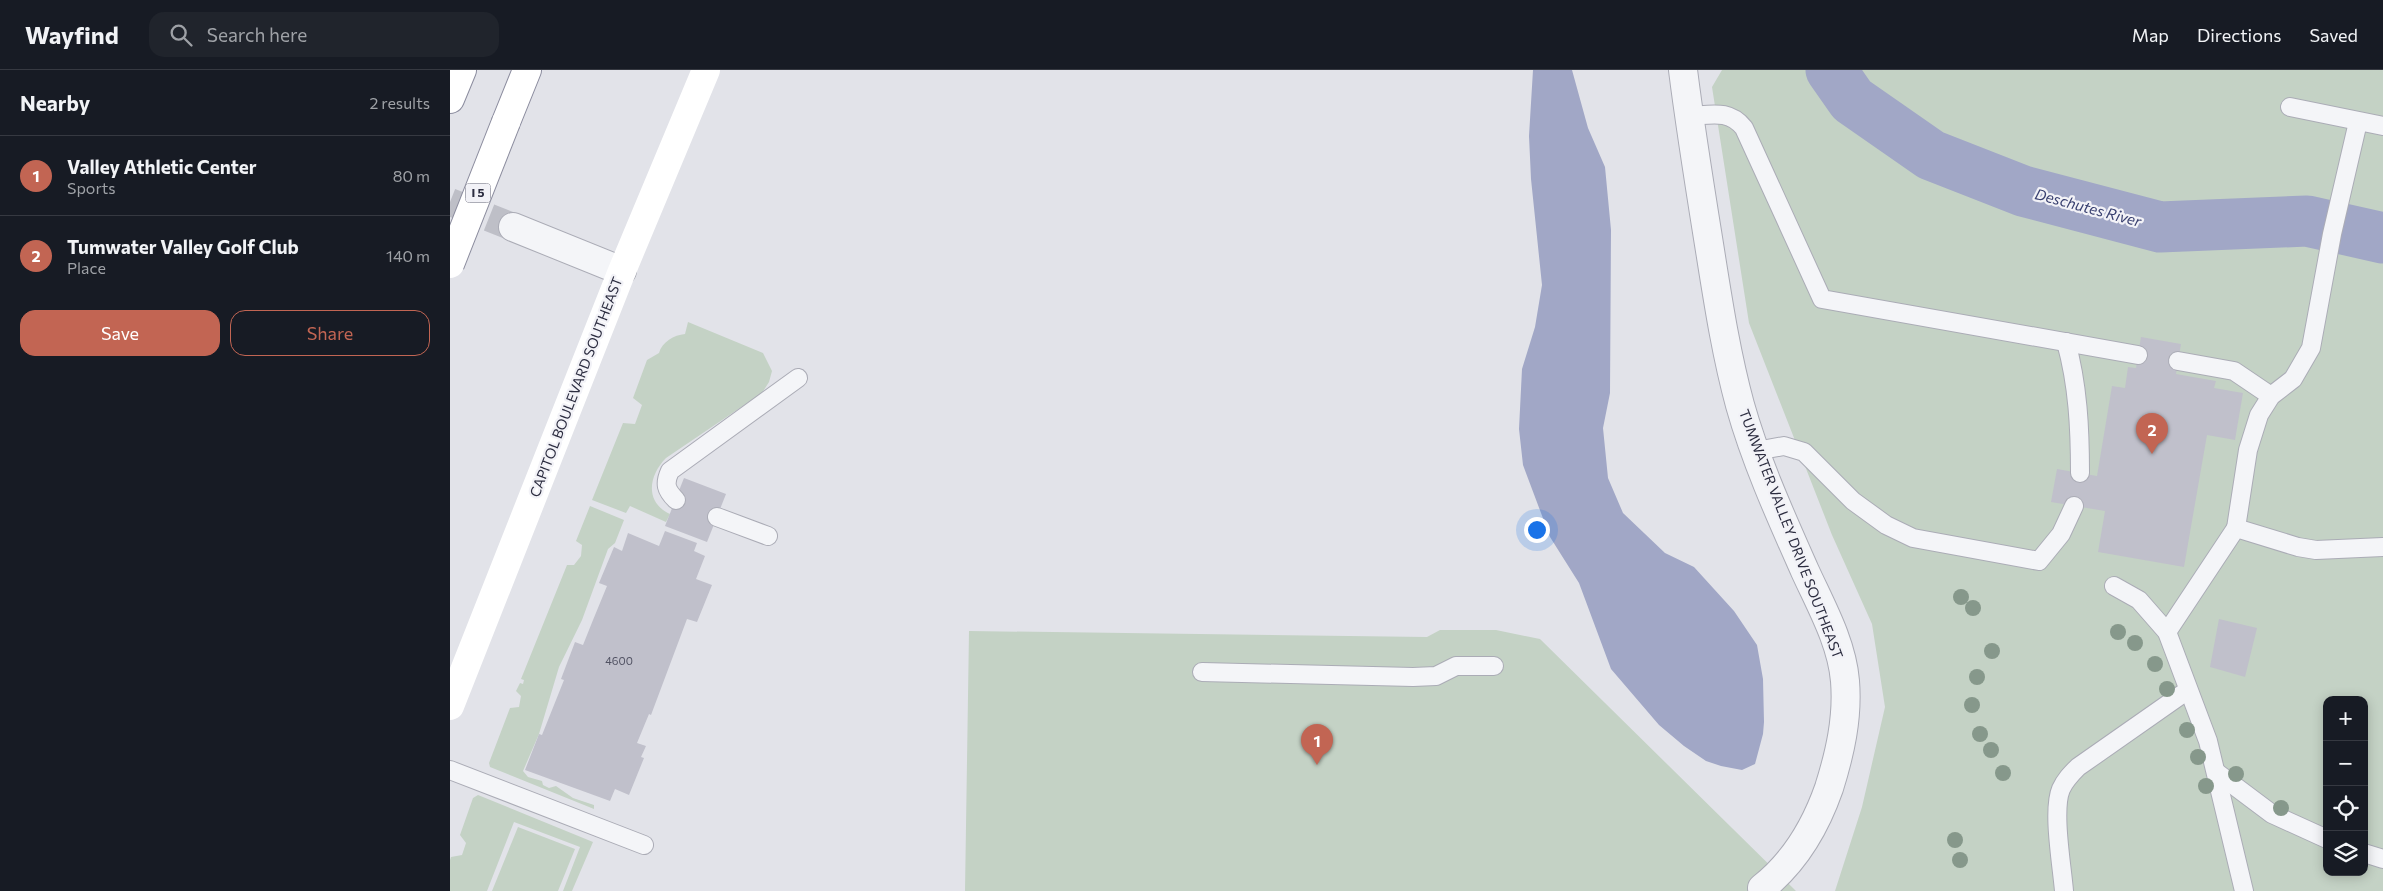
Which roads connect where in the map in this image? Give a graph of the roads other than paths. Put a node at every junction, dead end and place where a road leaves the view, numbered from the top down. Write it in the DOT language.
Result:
graph roads {
  1 [pos="462,70"];
  2 [pos="527,70"];
  3 [pos="706,70"];
  4 [pos="1683,70"];
  5 [pos="450,99"];
  6 [pos="2290,107"];
  7 [pos="1689,116"];
  8 [pos="2358,122"];
  9 [pos="2383,126"];
  10 [pos="513,226"];
  11 [pos="450,264"];
  12 [pos="622,271"];
  13 [pos="2066,342"];
  14 [pos="2138,355"];
  15 [pos="2178,361"];
  16 [pos="798,378"];
  17 [pos="2271,396"];
  18 [pos="1756,452"];
  19 [pos="2080,473"];
  20 [pos="676,500"];
  21 [pos="2074,506"];
  22 [pos="717,517"];
  23 [pos="2236,528"];
  24 [pos="768,536"];
  25 [pos="2383,548"];
  26 [pos="2114,586"];
  27 [pos="2167,632"];
  28 [pos="1494,666"];
  29 [pos="1202,672"];
  30 [pos="2188,690"];
  31 [pos="450,706"];
  32 [pos="450,770"];
  33 [pos="2216,772"];
  34 [pos="2323,837"];
  35 [pos="644,845"];
  36 [pos="2368,854"];
  37 [pos="2383,858"];
  38 [pos="1762,890"];
  39 [pos="2064,891"];
  40 [pos="2244,891"];
  1 -- 5 [label="main road"];
  2 -- 11 [label="main road, I 5, bridge"];
  3 -- 12 [label="main road, CAPITOL BOULEVARD SOUTHEAST"];
  4 -- 7 [label="street, TUMWATER VALLEY DRIVE SOUTHEAST"];
  6 -- 8 [label="lane"];
  7 -- 13 [label="lane"];
  7 -- 18 [label="street, TUMWATER VALLEY DRIVE SOUTHEAST"];
  8 -- 9 [label="lane"];
  8 -- 17 [label="lane"];
  10 -- 12 [label="street"];
  12 -- 31 [label="main road, CAPITOL BOULEVARD SOUTHEAST"];
  13 -- 14 [label="lane"];
  13 -- 19 [label="lane"];
  15 -- 17 [label="lane"];
  16 -- 20 [label="lane"];
  17 -- 23 [label="lane"];
  18 -- 21 [label="lane"];
  18 -- 38 [label="street, TUMWATER VALLEY DRIVE SOUTHEAST"];
  22 -- 24 [label="lane"];
  23 -- 25 [label="lane"];
  23 -- 27 [label="lane"];
  26 -- 27 [label="lane"];
  27 -- 30 [label="lane"];
  28 -- 29 [label="lane"];
  30 -- 33 [label="lane"];
  30 -- 39 [label="lane"];
  32 -- 35 [label="lane"];
  33 -- 34 [label="lane"];
  33 -- 40 [label="lane"];
  36 -- 37 [label="lane"];
}
